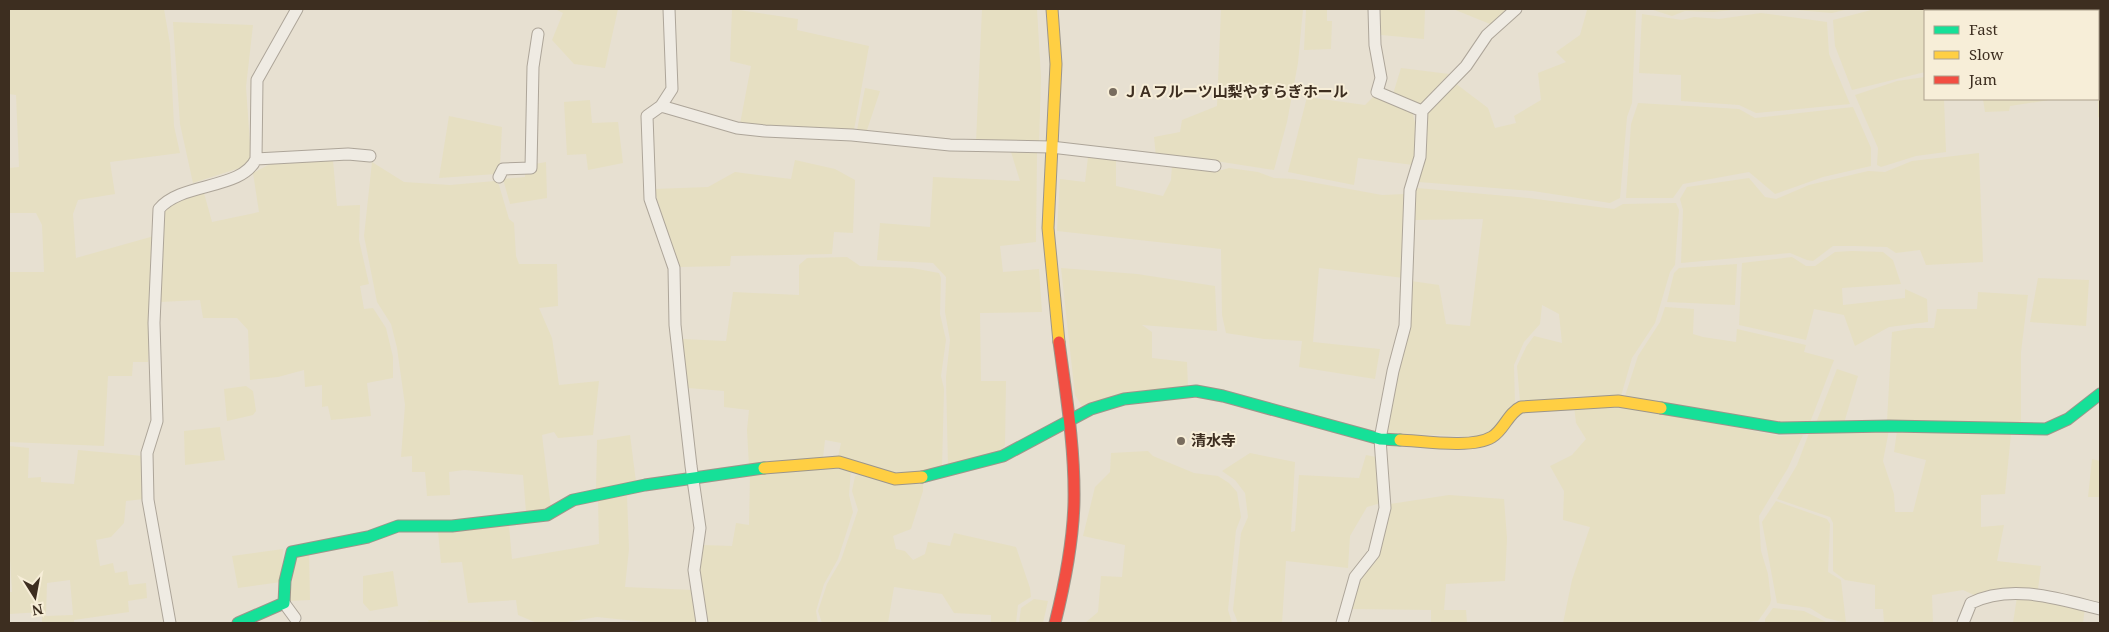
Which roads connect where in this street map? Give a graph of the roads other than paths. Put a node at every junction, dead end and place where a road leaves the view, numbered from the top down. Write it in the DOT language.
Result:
graph roads {
  1 [pos="297,9"];
  2 [pos="668,9"];
  3 [pos="1052,9"];
  4 [pos="1374,9"];
  5 [pos="1516,9"];
  6 [pos="538,34"];
  7 [pos="661,106"];
  8 [pos="1422,111"];
  9 [pos="1051,148"];
  10 [pos="370,156"];
  11 [pos="256,159"];
  12 [pos="1215,166"];
  13 [pos="499,177"];
  14 [pos="2100,394"];
  15 [pos="1067,420"];
  16 [pos="1380,439"];
  17 [pos="692,477"];
  18 [pos="284,603"];
  19 [pos="2100,609"];
  20 [pos="295,618"];
  21 [pos="170,623"];
  22 [pos="238,623"];
  23 [pos="702,623"];
  24 [pos="1055,623"];
  25 [pos="1342,623"];
  26 [pos="1964,623"];
  1 -- 11 [label="street"];
  2 -- 7 [label="street"];
  3 -- 9 [label="street"];
  4 -- 8 [label="street"];
  5 -- 8 [label="street"];
  6 -- 13 [label="street"];
  7 -- 9 [label="street"];
  7 -- 17 [label="street"];
  8 -- 16 [label="street"];
  9 -- 12 [label="street"];
  9 -- 15 [label="street"];
  10 -- 11 [label="street"];
  11 -- 21 [label="street"];
  14 -- 16 [label="street"];
  15 -- 16 [label="street"];
  15 -- 17 [label="street"];
  15 -- 24 [label="street"];
  16 -- 25 [label="street"];
  17 -- 18 [label="street"];
  17 -- 23 [label="street"];
  18 -- 20 [label="street"];
  18 -- 22 [label="street"];
  19 -- 26 [label="street"];
}
